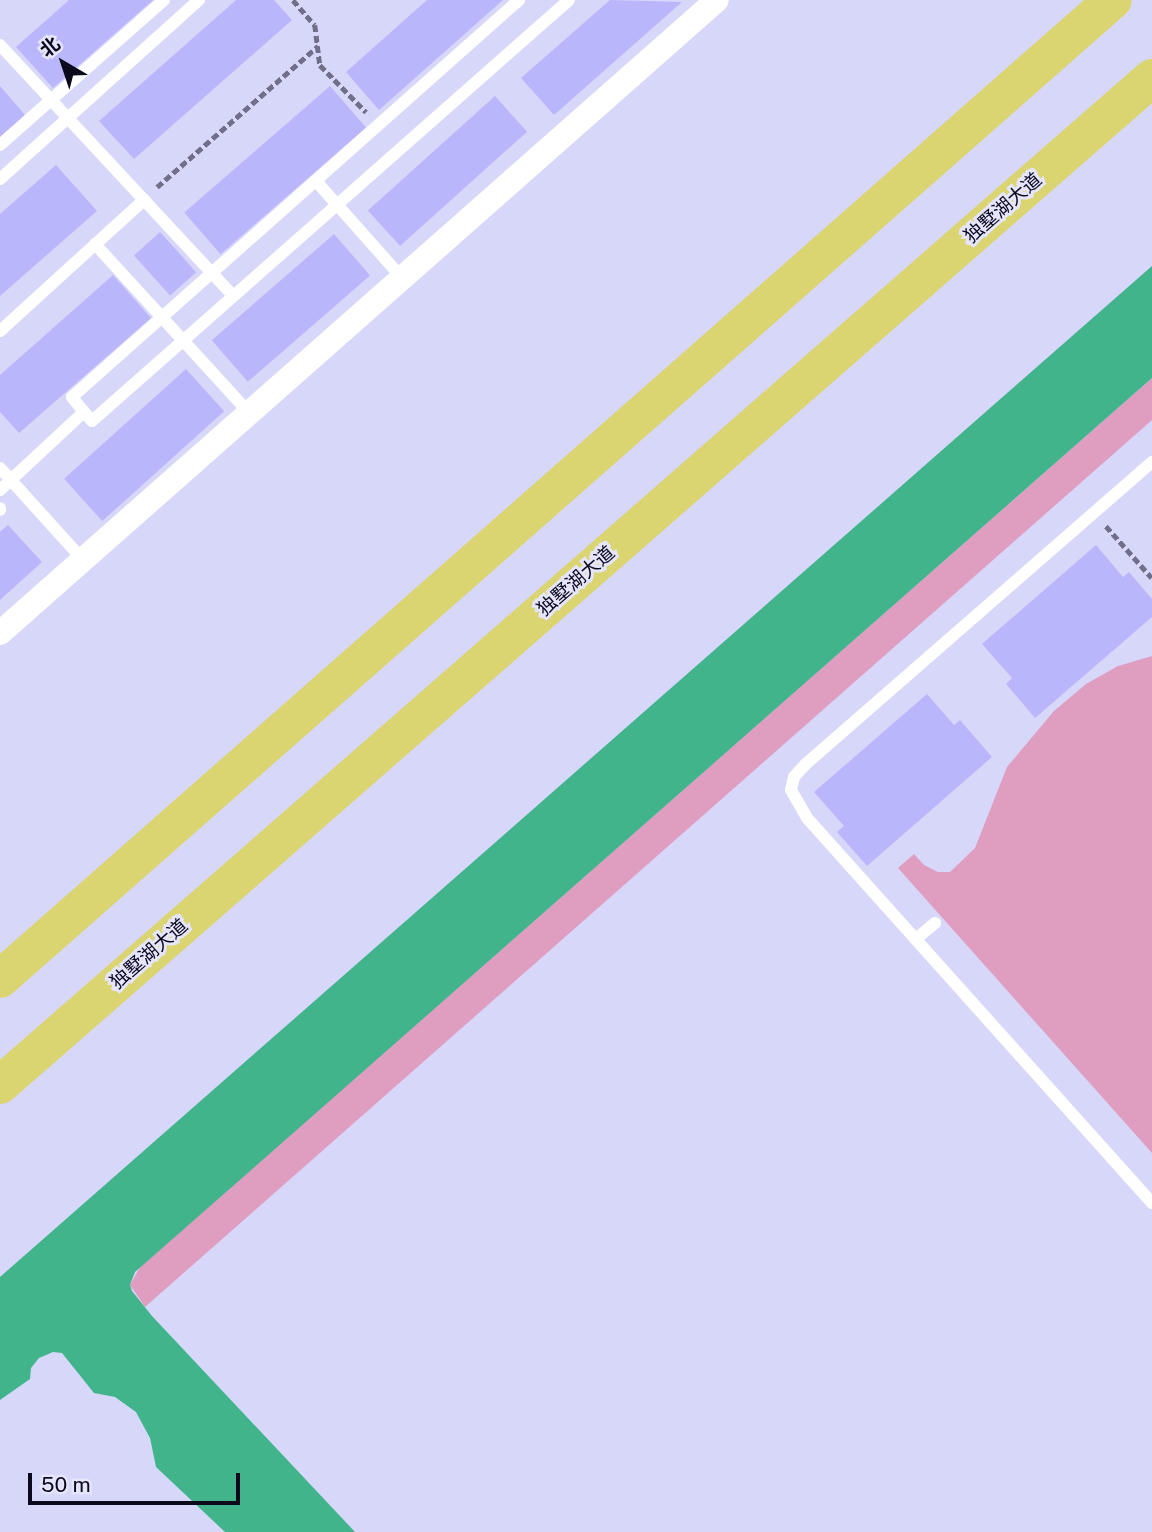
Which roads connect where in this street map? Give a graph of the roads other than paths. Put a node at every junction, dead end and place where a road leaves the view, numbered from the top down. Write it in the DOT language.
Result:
graph roads {
  1 [pos="164,0"];
  2 [pos="198,0"];
  3 [pos="519,0"];
  4 [pos="569,0"];
  5 [pos="717,0"];
  6 [pos="1113,0"];
  7 [pos="0,45"];
  8 [pos="1152,78"];
  9 [pos="50,100"];
  10 [pos="68,118"];
  11 [pos="0,145"];
  12 [pos="0,179"];
  13 [pos="316,181"];
  14 [pos="144,200"];
  15 [pos="336,205"];
  16 [pos="95,244"];
  17 [pos="211,274"];
  18 [pos="402,278"];
  19 [pos="233,296"];
  20 [pos="163,317"];
  21 [pos="0,331"];
  22 [pos="183,340"];
  23 [pos="84,412"];
  24 [pos="250,414"];
  25 [pos="1152,462"];
  26 [pos="0,467"];
  27 [pos="11,480"];
  28 [pos="0,490"];
  29 [pos="83,561"];
  30 [pos="0,634"];
  31 [pos="935,923"];
  32 [pos="916,939"];
  33 [pos="0,979"];
  34 [pos="0,1085"];
  35 [pos="1152,1203"];
  1 -- 9 [label="lane"];
  2 -- 10 [label="lane"];
  3 -- 13 [label="lane"];
  4 -- 15 [label="lane"];
  5 -- 18 [label="street"];
  6 -- 33 [label="main road"];
  7 -- 9 [label="lane"];
  8 -- 34 [label="main road, 独墅湖大道"];
  9 -- 10 [label="lane"];
  9 -- 11 [label="lane"];
  10 -- 12 [label="lane"];
  10 -- 14 [label="lane"];
  13 -- 15 [label="lane"];
  13 -- 17 [label="lane"];
  14 -- 16 [label="lane"];
  14 -- 17 [label="lane"];
  15 -- 18 [label="lane"];
  15 -- 19 [label="lane"];
  16 -- 20 [label="lane"];
  16 -- 21 [label="lane"];
  17 -- 19 [label="lane"];
  17 -- 20 [label="lane"];
  18 -- 24 [label="street"];
  19 -- 22 [label="lane"];
  20 -- 22 [label="lane"];
  20 -- 23 [label="lane"];
  22 -- 23 [label="lane"];
  22 -- 24 [label="lane"];
  23 -- 27 [label="lane"];
  24 -- 29 [label="street"];
  25 -- 32 [label="lane"];
  26 -- 27 [label="lane"];
  27 -- 28 [label="lane"];
  27 -- 29 [label="lane"];
  29 -- 30 [label="street"];
  31 -- 32 [label="lane"];
  32 -- 35 [label="lane"];
}
